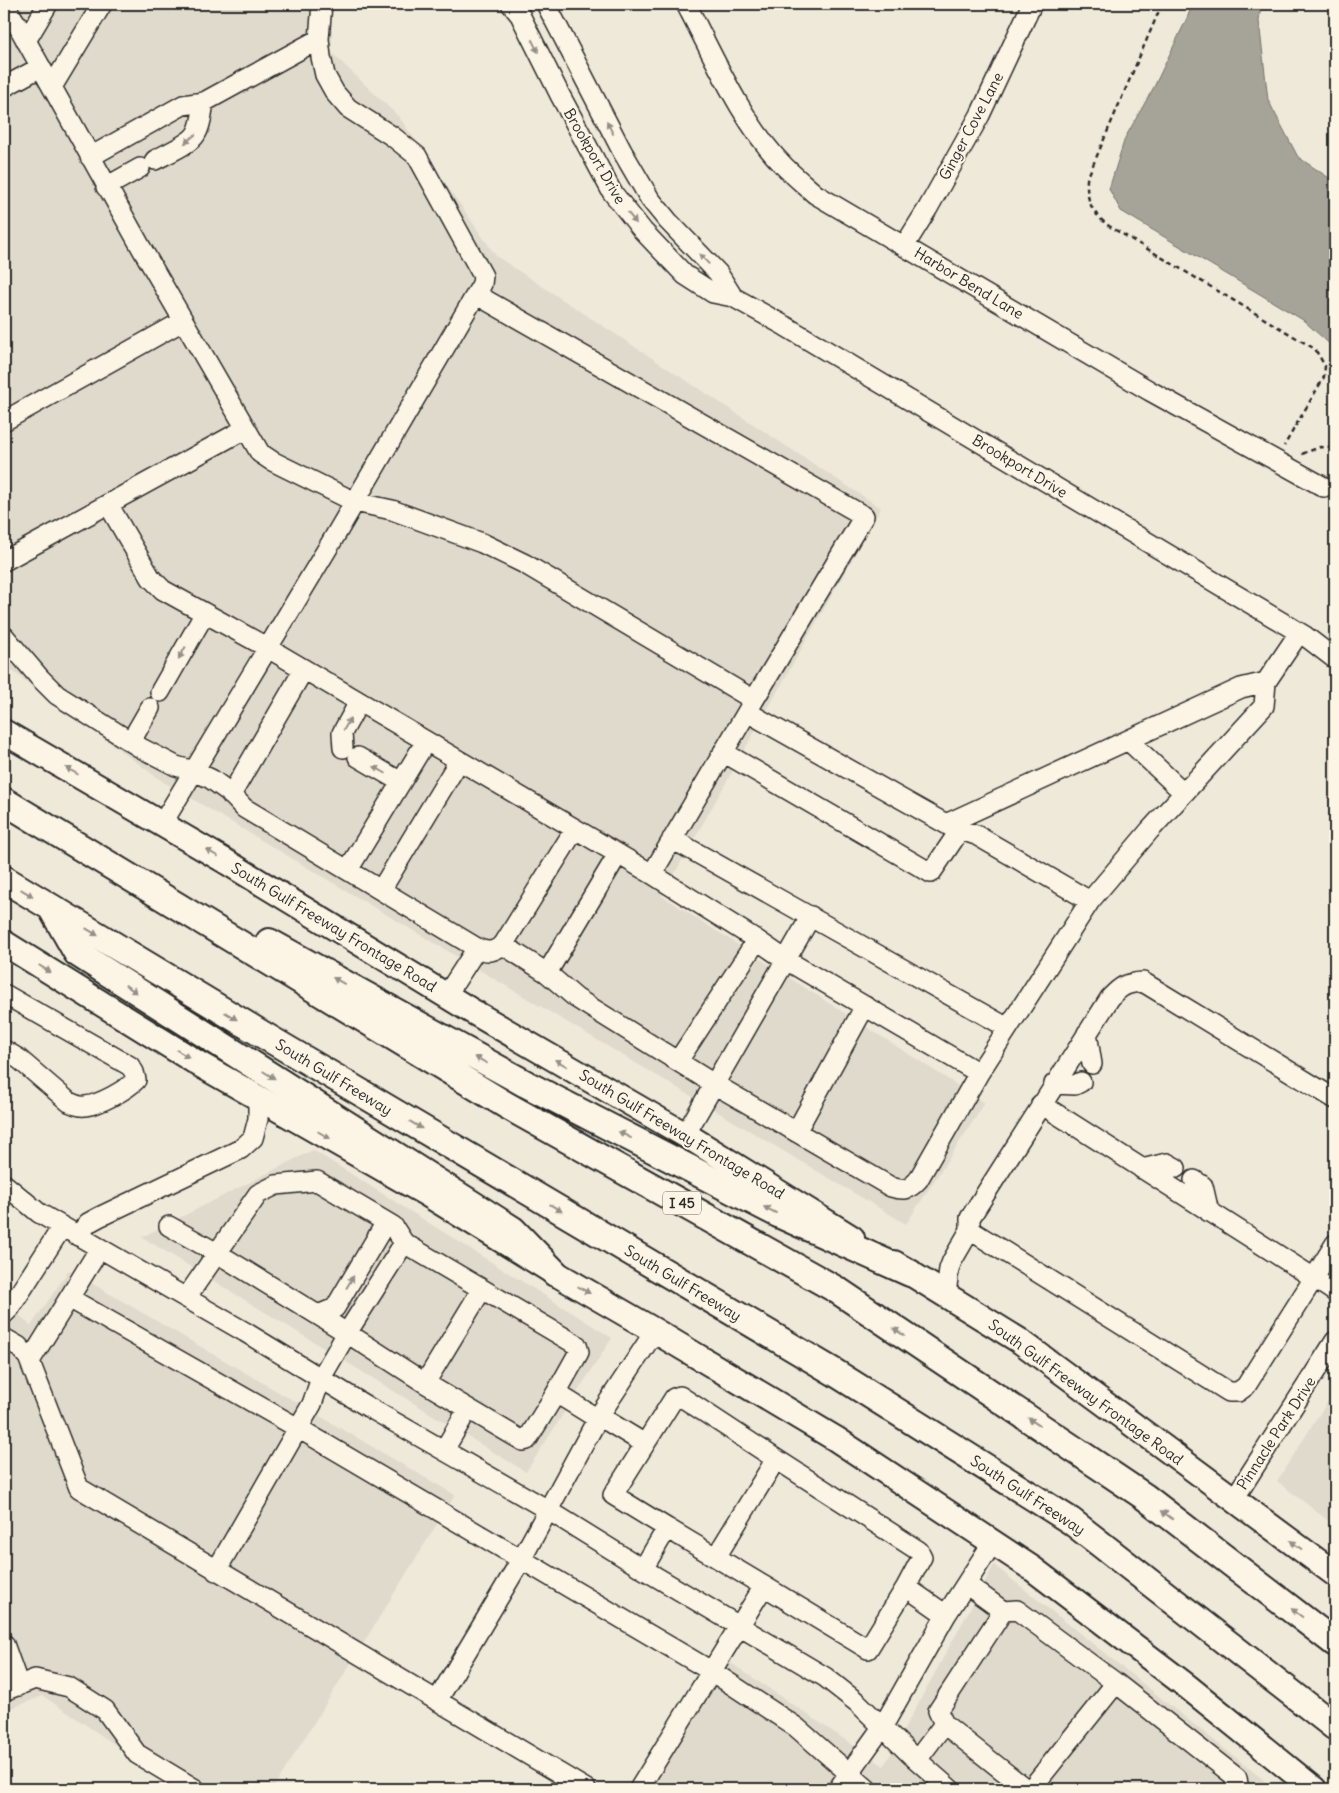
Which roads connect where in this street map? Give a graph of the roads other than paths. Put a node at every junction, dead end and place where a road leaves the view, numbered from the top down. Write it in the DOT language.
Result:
graph roads {
  1 [pos="48,4"];
  2 [pos="102,4"];
  3 [pos="322,4"];
  4 [pos="511,4"];
  5 [pos="546,4"];
  6 [pos="686,4"];
  7 [pos="1032,4"];
  8 [pos="4,7"];
  9 [pos="319,39"];
  10 [pos="26,42"];
  11 [pos="41,67"];
  12 [pos="4,87"];
  13 [pos="52,87"];
  14 [pos="204,102"];
  15 [pos="90,157"];
  16 [pos="106,186"];
  17 [pos="905,245"];
  18 [pos="477,295"];
  19 [pos="733,297"];
  20 [pos="183,321"];
  21 [pos="4,421"];
  22 [pos="245,429"];
  23 [pos="1324,487"];
  24 [pos="355,502"];
  25 [pos="108,504"];
  26 [pos="4,561"];
  27 [pos="204,613"];
  28 [pos="1302,634"];
  29 [pos="4,636"];
  30 [pos="268,648"];
  31 [pos="1335,648"];
  32 [pos="1335,659"];
  33 [pos="304,669"];
  34 [pos="1266,682"];
  35 [pos="160,692"];
  36 [pos="359,702"];
  37 [pos="750,706"];
  38 [pos="150,708"];
  39 [pos="4,732"];
  40 [pos="131,741"];
  41 [pos="426,741"];
  42 [pos="1128,741"];
  43 [pos="724,752"];
  44 [pos="459,761"];
  45 [pos="194,770"];
  46 [pos="401,782"];
  47 [pos="1184,793"];
  48 [pos="231,795"];
  49 [pos="4,801"];
  50 [pos="162,824"];
  51 [pos="953,827"];
  52 [pos="575,829"];
  53 [pos="672,839"];
  54 [pos="618,854"];
  55 [pos="348,870"];
  56 [pos="120,871"];
  57 [pos="652,874"];
  58 [pos="4,879"];
  59 [pos="381,890"];
  60 [pos="1090,900"];
  61 [pos="50,906"];
  62 [pos="811,916"];
  63 [pos="757,940"];
  64 [pos="4,943"];
  65 [pos="503,946"];
  66 [pos="477,948"];
  67 [pos="786,960"];
  68 [pos="547,972"];
  69 [pos="5,996"];
  70 [pos="446,996"];
  71 [pos="865,1006"];
  72 [pos="1008,1028"];
  73 [pos="1087,1033"];
  74 [pos="4,1050"];
  75 [pos="678,1061"];
  76 [pos="1092,1064"];
  77 [pos="979,1073"];
  78 [pos="1081,1082"];
  79 [pos="714,1084"];
  80 [pos="1054,1084"];
  81 [pos="258,1098"];
  82 [pos="1335,1099"];
  83 [pos="1041,1104"];
  84 [pos="796,1132"];
  85 [pos="685,1135"];
  86 [pos="1176,1168"];
  87 [pos="1142,1169"];
  88 [pos="1194,1180"];
  89 [pos="4,1184"];
  90 [pos="1209,1212"];
  91 [pos="386,1222"];
  92 [pos="169,1226"];
  93 [pos="970,1230"];
  94 [pos="70,1231"];
  95 [pos="404,1243"];
  96 [pos="1335,1244"];
  97 [pos="100,1248"];
  98 [pos="217,1253"];
  99 [pos="555,1273"];
  100 [pos="910,1273"];
  101 [pos="1314,1278"];
  102 [pos="482,1289"];
  103 [pos="1335,1292"];
  104 [pos="946,1295"];
  105 [pos="69,1298"];
  106 [pos="186,1298"];
  107 [pos="4,1314"];
  108 [pos="318,1315"];
  109 [pos="655,1331"];
  110 [pos="347,1333"];
  111 [pos="4,1338"];
  112 [pos="1335,1341"];
  113 [pos="30,1361"];
  114 [pos="320,1378"];
  115 [pos="425,1383"];
  116 [pos="556,1393"];
  117 [pos="468,1409"];
  118 [pos="599,1417"];
  119 [pos="298,1428"];
  120 [pos="645,1444"];
  121 [pos="444,1450"];
  122 [pos="776,1459"];
  123 [pos="1234,1499"];
  124 [pos="548,1510"];
  125 [pos="667,1528"];
  126 [pos="993,1542"];
  127 [pos="716,1557"];
  128 [pos="521,1560"];
  129 [pos="643,1569"];
  130 [pos="216,1571"];
  131 [pos="1335,1574"];
  132 [pos="966,1584"];
  133 [pos="764,1586"];
  134 [pos="906,1587"];
  135 [pos="1003,1611"];
  136 [pos="946,1616"];
  137 [pos="738,1626"];
  138 [pos="1335,1643"];
  139 [pos="4,1644"];
  140 [pos="711,1671"];
  141 [pos="1116,1682"];
  142 [pos="12,1688"];
  143 [pos="437,1702"];
  144 [pos="944,1724"];
  145 [pos="882,1726"];
  146 [pos="1335,1727"];
  147 [pos="917,1760"];
  148 [pos="844,1782"];
  149 [pos="1305,1787"];
  150 [pos="195,1789"];
  151 [pos="586,1789"];
  152 [pos="639,1789"];
  153 [pos="867,1789"];
  154 [pos="950,1789"];
  155 [pos="1026,1789"];
  156 [pos="1031,1789"];
  157 [pos="1233,1789"];
  1 -- 10 [label="street"];
  2 -- 13 [label="street"];
  3 -- 9 [label="street"];
  4 -- 19 [label="street, Brookport Drive, one-way"];
  19 -- 5 [label="street, Brookport Drive, one-way"];
  6 -- 17 [label="street, Harbor Bend Lane"];
  7 -- 17 [label="street, Ginger Cove Lane"];
  8 -- 10 [label="street"];
  9 -- 14 [label="street"];
  9 -- 18 [label="street"];
  10 -- 11 [label="street"];
  11 -- 12 [label="street"];
  11 -- 13 [label="street"];
  13 -- 15 [label="street"];
  14 -- 15 [label="street"];
  14 -- 16 [label="street, one-way"];
  15 -- 16 [label="street"];
  16 -- 20 [label="street"];
  17 -- 23 [label="street, Harbor Bend Lane"];
  18 -- 24 [label="street"];
  18 -- 37 [label="street"];
  19 -- 28 [label="street, Brookport Drive"];
  20 -- 21 [label="street"];
  20 -- 22 [label="street"];
  22 -- 24 [label="street"];
  22 -- 25 [label="street"];
  24 -- 30 [label="street"];
  24 -- 37 [label="street"];
  25 -- 26 [label="street"];
  25 -- 27 [label="street"];
  27 -- 30 [label="street"];
  27 -- 35 [label="street, one-way"];
  28 -- 31 [label="street, Brookport Drive"];
  28 -- 32 [label="street, Brookport Drive"];
  28 -- 34 [label="street"];
  29 -- 40 [label="street"];
  30 -- 33 [label="street"];
  30 -- 45 [label="street"];
  33 -- 36 [label="street"];
  33 -- 48 [label="street"];
  34 -- 42 [label="street"];
  34 -- 47 [label="street"];
  36 -- 41 [label="street"];
  46 -- 36 [label="street, one-way"];
  37 -- 43 [label="street"];
  37 -- 51 [label="street"];
  38 -- 40 [label="street"];
  50 -- 39 [label="main road, South Gulf Freeway Frontage Road, one-way"];
  40 -- 45 [label="street"];
  41 -- 44 [label="street"];
  41 -- 46 [label="street"];
  42 -- 47 [label="street"];
  42 -- 51 [label="street"];
  43 -- 51 [label="street"];
  43 -- 53 [label="street"];
  44 -- 52 [label="street"];
  44 -- 59 [label="street"];
  45 -- 48 [label="street"];
  45 -- 50 [label="street"];
  46 -- 55 [label="street"];
  47 -- 60 [label="street"];
  48 -- 55 [label="street"];
  49 -- 56 [label="highway, I 45"];
  70 -- 50 [label="main road, South Gulf Freeway Frontage Road, one-way"];
  51 -- 60 [label="street"];
  52 -- 54 [label="street"];
  52 -- 65 [label="street"];
  53 -- 57 [label="street"];
  53 -- 62 [label="street"];
  54 -- 57 [label="street"];
  54 -- 68 [label="street"];
  55 -- 59 [label="street"];
  100 -- 56 [label="highway, one-way"];
  138 -- 56 [label="highway, I 45, one-way"];
  57 -- 63 [label="street"];
  58 -- 61 [label="highway, South Gulf Freeway, one-way"];
  59 -- 66 [label="street"];
  60 -- 72 [label="street"];
  61 -- 99 [label="highway, one-way"];
  61 -- 146 [label="highway, South Gulf Freeway, one-way"];
  62 -- 67 [label="street"];
  62 -- 72 [label="street"];
  63 -- 67 [label="street"];
  63 -- 75 [label="street"];
  64 -- 81 [label="main road, one-way"];
  65 -- 66 [label="street"];
  65 -- 68 [label="street"];
  66 -- 70 [label="street"];
  67 -- 71 [label="street"];
  67 -- 79 [label="street"];
  68 -- 75 [label="street"];
  69 -- 74 [label="street"];
  85 -- 70 [label="main road, South Gulf Freeway Frontage Road, one-way"];
  71 -- 77 [label="street"];
  71 -- 84 [label="street"];
  72 -- 77 [label="street"];
  73 -- 76 [label="street"];
  73 -- 80 [label="street"];
  73 -- 82 [label="street"];
  75 -- 79 [label="street"];
  77 -- 84 [label="street"];
  78 -- 80 [label="street"];
  79 -- 84 [label="street"];
  79 -- 85 [label="street"];
  80 -- 83 [label="street"];
  81 -- 94 [label="street"];
  81 -- 99 [label="main road, one-way"];
  83 -- 87 [label="street"];
  83 -- 93 [label="street"];
  85 -- 100 [label="main road, South Gulf Freeway Frontage Road"];
  86 -- 87 [label="street"];
  87 -- 90 [label="street"];
  88 -- 90 [label="street"];
  89 -- 94 [label="street"];
  90 -- 101 [label="street"];
  91 -- 95 [label="street"];
  91 -- 98 [label="street"];
  108 -- 91 [label="street, one-way"];
  92 -- 98 [label="street"];
  93 -- 101 [label="street"];
  93 -- 104 [label="street"];
  94 -- 97 [label="street"];
  94 -- 107 [label="street"];
  95 -- 102 [label="street"];
  95 -- 110 [label="street"];
  96 -- 101 [label="street"];
  97 -- 105 [label="street"];
  97 -- 106 [label="street"];
  98 -- 106 [label="street"];
  98 -- 108 [label="street"];
  99 -- 109 [label="main road, one-way"];
  100 -- 104 [label="main road, South Gulf Freeway Frontage Road"];
  101 -- 103 [label="street"];
  102 -- 115 [label="street"];
  102 -- 116 [label="street"];
  104 -- 123 [label="main road, South Gulf Freeway Frontage Road"];
  105 -- 113 [label="street"];
  105 -- 119 [label="street"];
  106 -- 114 [label="street"];
  108 -- 110 [label="street"];
  109 -- 118 [label="street"];
  109 -- 126 [label="main road"];
  110 -- 114 [label="street"];
  110 -- 115 [label="street"];
  111 -- 113 [label="street"];
  112 -- 123 [label="street, Pinnacle Park Drive"];
  113 -- 130 [label="street"];
  114 -- 119 [label="street"];
  114 -- 121 [label="street"];
  115 -- 117 [label="street"];
  116 -- 117 [label="street"];
  116 -- 118 [label="street"];
  117 -- 121 [label="street"];
  118 -- 120 [label="street"];
  118 -- 124 [label="street"];
  119 -- 128 [label="street"];
  119 -- 130 [label="street"];
  120 -- 122 [label="street"];
  120 -- 125 [label="street"];
  121 -- 124 [label="street"];
  122 -- 127 [label="street"];
  122 -- 134 [label="street"];
  131 -- 123 [label="main road, South Gulf Freeway Frontage Road, one-way"];
  124 -- 128 [label="street"];
  124 -- 129 [label="street"];
  125 -- 127 [label="street"];
  125 -- 129 [label="street"];
  126 -- 132 [label="street"];
  126 -- 149 [label="main road"];
  127 -- 133 [label="street"];
  128 -- 140 [label="street"];
  128 -- 143 [label="street"];
  129 -- 137 [label="street"];
  130 -- 143 [label="street"];
  132 -- 135 [label="street"];
  132 -- 136 [label="street"];
  133 -- 134 [label="street"];
  133 -- 137 [label="street"];
  134 -- 136 [label="street"];
  135 -- 141 [label="street"];
  135 -- 144 [label="street"];
  136 -- 145 [label="street"];
  137 -- 140 [label="street"];
  137 -- 145 [label="street"];
  139 -- 142 [label="street"];
  140 -- 148 [label="street"];
  140 -- 152 [label="street"];
  141 -- 156 [label="street"];
  141 -- 157 [label="street"];
  142 -- 150 [label="street"];
  143 -- 151 [label="street"];
  144 -- 147 [label="street"];
  144 -- 155 [label="street"];
  145 -- 147 [label="street"];
  145 -- 148 [label="street"];
  147 -- 154 [label="street"];
  148 -- 153 [label="street"];
}
